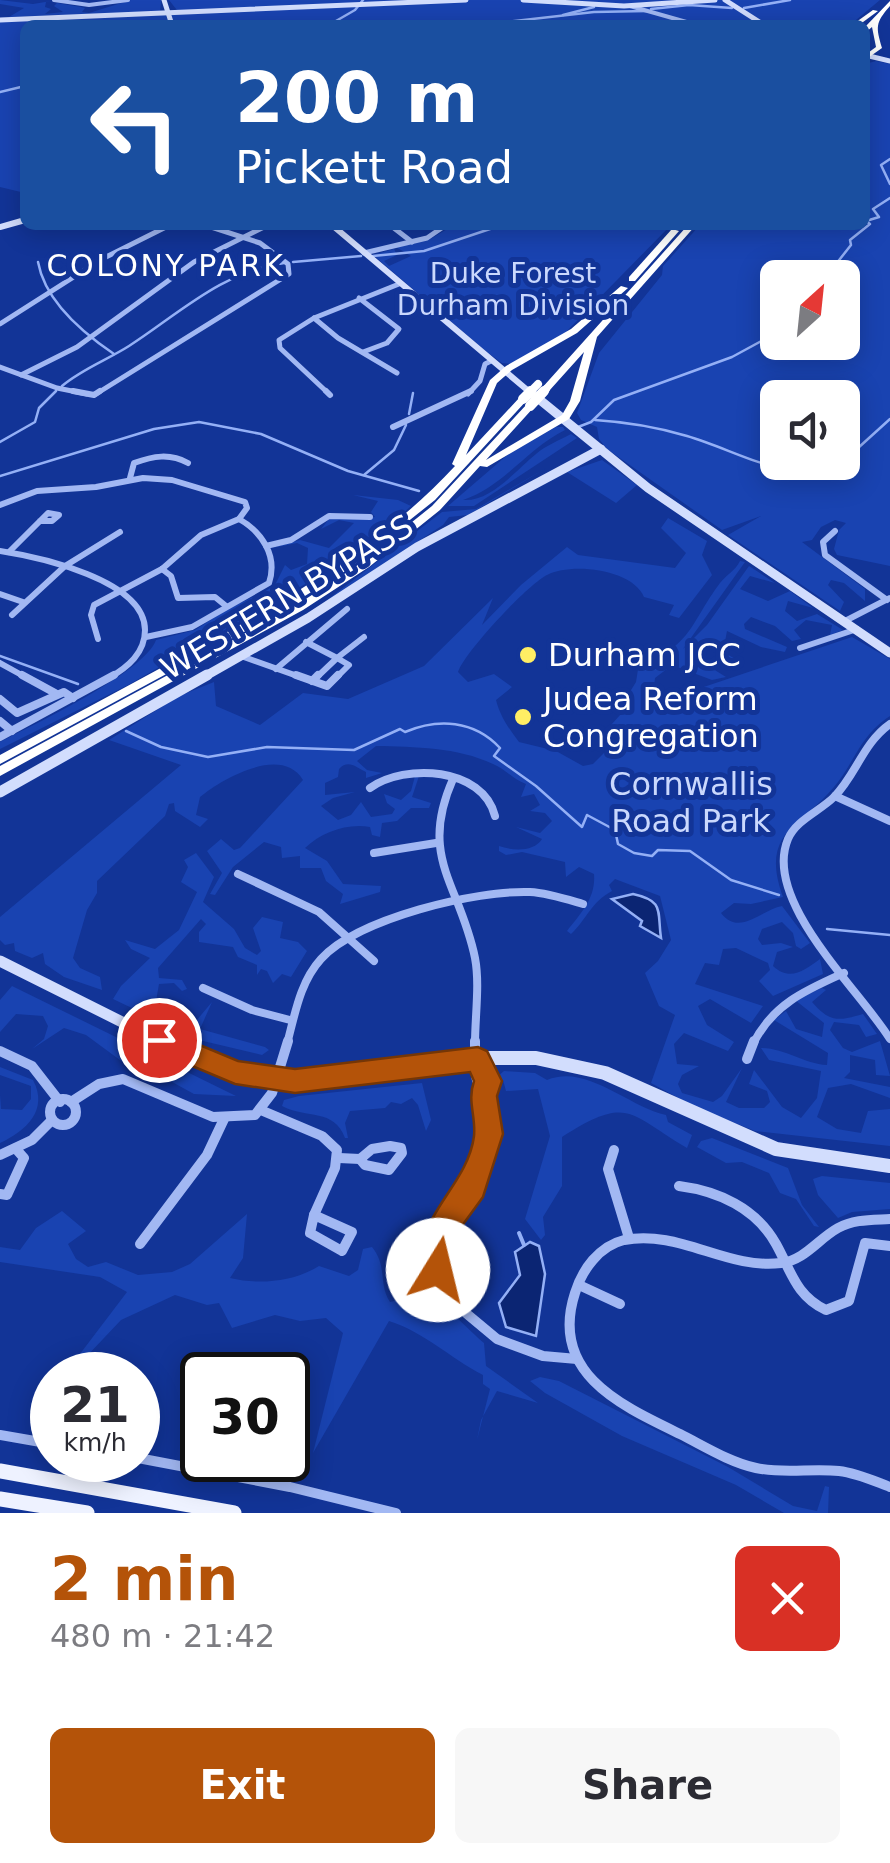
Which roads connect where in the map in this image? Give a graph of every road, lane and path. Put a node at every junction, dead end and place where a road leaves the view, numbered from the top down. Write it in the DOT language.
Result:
graph roads {
  1 [pos="54,0"];
  2 [pos="128,0"];
  3 [pos="164,0"];
  4 [pos="466,0"];
  5 [pos="524,0"];
  6 [pos="708,0"];
  7 [pos="728,0"];
  8 [pos="888,2"];
  9 [pos="630,6"];
  10 [pos="744,11"];
  11 [pos="171,13"];
  12 [pos="876,14"];
  13 [pos="0,20"];
  14 [pos="172,20"];
  15 [pos="679,20"];
  16 [pos="757,20"];
  17 [pos="869,20"];
  18 [pos="870,54"];
  19 [pos="160,230"];
  20 [pos="221,230"];
  21 [pos="255,230"];
  22 [pos="338,230"];
  23 [pos="396,230"];
  24 [pos="439,230"];
  25 [pos="676,230"];
  26 [pos="688,230"];
  27 [pos="240,236"];
  28 [pos="412,242"];
  29 [pos="364,253"];
  30 [pos="399,284"];
  31 [pos="624,288"];
  32 [pos="359,298"];
  33 [pos="314,318"];
  34 [pos="0,324"];
  35 [pos="593,335"];
  36 [pos="363,352"];
  37 [pos="491,362"];
  38 [pos="0,367"];
  39 [pos="504,372"];
  40 [pos="397,373"];
  41 [pos="21,375"];
  42 [pos="542,386"];
  43 [pos="330,395"];
  44 [pos="567,422"];
  45 [pos="393,428"];
  46 [pos="601,449"];
  47 [pos="188,463"];
  48 [pos="130,478"];
  49 [pos="447,490"];
  50 [pos="0,505"];
  51 [pos="370,516"];
  52 [pos="238,519"];
  53 [pos="40,521"];
  54 [pos="835,531"];
  55 [pos="120,532"];
  56 [pos="266,546"];
  57 [pos="5,551"];
  58 [pos="65,566"];
  59 [pos="162,569"];
  60 [pos="122,591"];
  61 [pos="0,594"];
  62 [pos="888,599"];
  63 [pos="23,602"];
  64 [pos="226,606"];
  65 [pos="347,609"];
  66 [pos="12,614"];
  67 [pos="845,621"];
  68 [pos="857,630"];
  69 [pos="146,637"];
  70 [pos="364,638"];
  71 [pos="98,639"];
  72 [pos="306,642"];
  73 [pos="800,648"];
  74 [pos="890,653"];
  75 [pos="241,656"];
  76 [pos="337,658"];
  77 [pos="0,664"];
  78 [pos="276,669"];
  79 [pos="312,681"];
  80 [pos="56,693"];
  81 [pos="74,698"];
  82 [pos="0,699"];
  83 [pos="0,721"];
  84 [pos="890,724"];
  85 [pos="12,731"];
  86 [pos="0,737"];
  87 [pos="0,760"];
  88 [pos="0,772"];
  89 [pos="452,779"];
  90 [pos="370,788"];
  91 [pos="0,792"];
  92 [pos="836,796"];
  93 [pos="495,816"];
  94 [pos="890,821"];
  95 [pos="436,843"];
  96 [pos="374,852"];
  97 [pos="238,874"];
  98 [pos="456,902"];
  99 [pos="583,904"];
  100 [pos="347,936"];
  101 [pos="374,961"];
  102 [pos="6,964"];
  103 [pos="844,973"];
  104 [pos="0,979"];
  105 [pos="203,988"];
  106 [pos="290,1020"];
  107 [pos="889,1033"];
  108 [pos="0,1052"];
  109 [pos="747,1058"];
  110 [pos="478,1059"];
  111 [pos="278,1080"];
  112 [pos="65,1102"];
  113 [pos="264,1110"];
  114 [pos="224,1119"];
  115 [pos="52,1121"];
  116 [pos="16,1149"];
  117 [pos="614,1150"];
  118 [pos="0,1155"];
  119 [pos="340,1158"];
  120 [pos="360,1159"];
  121 [pos="890,1166"];
  122 [pos="679,1186"];
  123 [pos="0,1194"];
  124 [pos="313,1214"];
  125 [pos="890,1218"];
  126 [pos="629,1238"];
  127 [pos="140,1244"];
  128 [pos="890,1246"];
  129 [pos="784,1262"];
  130 [pos="579,1285"];
  131 [pos="620,1304"];
  132 [pos="577,1358"];
  133 [pos="0,1435"];
  134 [pos="30,1440"];
  135 [pos="160,1462"];
  136 [pos="0,1471"];
  137 [pos="890,1487"];
  138 [pos="0,1499"];
  139 [pos="87,1513"];
  140 [pos="234,1513"];
  141 [pos="396,1513"];
  1 -- 2 [label="street"];
  3 -- 11 [label="street"];
  4 -- 11 [label="street"];
  5 -- 9 [label="street"];
  6 -- 9 [label="street"];
  6 -- 10 [label="street"];
  7 -- 10 [label="street"];
  8 -- 12 [label="highway"];
  9 -- 15 [label="street"];
  10 -- 16 [label="street"];
  11 -- 13 [label="street"];
  11 -- 14 [label="street"];
  12 -- 17 [label="highway"];
  12 -- 18 [label="highway"];
  19 -- 34 [label="street"];
  20 -- 27 [label="street"];
  21 -- 27 [label="street"];
  22 -- 29 [label="street"];
  23 -- 28 [label="street"];
  24 -- 28 [label="street"];
  25 -- 31 [label="highway"];
  26 -- 35 [label="highway"];
  27 -- 41 [label="street"];
  27 -- 41 [label="street"];
  28 -- 29 [label="street"];
  29 -- 30 [label="street"];
  30 -- 32 [label="street"];
  30 -- 37 [label="street"];
  31 -- 39 [label="highway"];
  31 -- 42 [label="highway"];
  32 -- 33 [label="street"];
  32 -- 36 [label="street"];
  33 -- 36 [label="street"];
  33 -- 43 [label="street"];
  35 -- 42 [label="highway"];
  35 -- 44 [label="highway"];
  36 -- 40 [label="street"];
  37 -- 39 [label="street"];
  37 -- 45 [label="street"];
  38 -- 41 [label="street"];
  39 -- 44 [label="street"];
  39 -- 49 [label="highway"];
  42 -- 49 [label="highway, bridge"];
  44 -- 46 [label="street"];
  44 -- 49 [label="highway"];
  46 -- 67 [label="street"];
  46 -- 75 [label="street, WESTERN BYPASS"];
  47 -- 48 [label="street"];
  48 -- 50 [label="street"];
  48 -- 52 [label="street"];
  49 -- 87 [label="highway"];
  49 -- 88 [label="highway"];
  51 -- 56 [label="street"];
  52 -- 56 [label="street"];
  52 -- 59 [label="street"];
  53 -- 57 [label="street"];
  54 -- 62 [label="street"];
  55 -- 58 [label="street"];
  56 -- 64 [label="street"];
  57 -- 58 [label="street"];
  58 -- 60 [label="street"];
  58 -- 63 [label="street"];
  59 -- 60 [label="street"];
  59 -- 64 [label="street"];
  60 -- 69 [label="street"];
  60 -- 71 [label="street"];
  61 -- 63 [label="street"];
  62 -- 67 [label="street"];
  63 -- 66 [label="street"];
  64 -- 69 [label="street"];
  65 -- 72 [label="street"];
  67 -- 68 [label="street"];
  68 -- 73 [label="street"];
  68 -- 74 [label="street"];
  69 -- 81 [label="street"];
  70 -- 76 [label="street"];
  72 -- 76 [label="street"];
  72 -- 78 [label="street"];
  75 -- 78 [label="street"];
  75 -- 91 [label="street, WESTERN BYPASS"];
  76 -- 79 [label="street"];
  76 -- 79 [label="street"];
  77 -- 80 [label="street"];
  78 -- 79 [label="street"];
  80 -- 81 [label="street"];
  80 -- 82 [label="street"];
  81 -- 85 [label="street"];
  83 -- 85 [label="street"];
  84 -- 92 [label="street"];
  85 -- 86 [label="street"];
  89 -- 90 [label="street"];
  89 -- 93 [label="street"];
  89 -- 95 [label="street"];
  92 -- 94 [label="street"];
  92 -- 103 [label="street"];
  95 -- 96 [label="street"];
  95 -- 98 [label="street"];
  97 -- 100 [label="street"];
  98 -- 99 [label="street"];
  98 -- 100 [label="street"];
  98 -- 110 [label="street"];
  100 -- 101 [label="street"];
  100 -- 106 [label="street"];
  102 -- 104 [label="street"];
  102 -- 111 [label="street"];
  103 -- 107 [label="street"];
  103 -- 109 [label="street"];
  105 -- 106 [label="street"];
  106 -- 111 [label="street"];
  108 -- 112 [label="street"];
  110 -- 111 [label="street"];
  110 -- 121 [label="street"];
  110 -- 132 [label="street"];
  111 -- 113 [label="street"];
  112 -- 114 [label="street"];
  112 -- 115 [label="street"];
  112 -- 115 [label="street"];
  113 -- 114 [label="street"];
  113 -- 119 [label="street"];
  114 -- 127 [label="street"];
  115 -- 116 [label="street"];
  116 -- 118 [label="street"];
  116 -- 123 [label="street"];
  117 -- 126 [label="street"];
  119 -- 120 [label="street"];
  119 -- 124 [label="street"];
  122 -- 129 [label="street"];
  125 -- 129 [label="street"];
  126 -- 129 [label="street"];
  126 -- 130 [label="street"];
  128 -- 129 [label="street"];
  130 -- 131 [label="street"];
  130 -- 132 [label="street"];
  132 -- 137 [label="street"];
  133 -- 134 [label="street"];
  135 -- 141 [label="street"];
  136 -- 140 [label="main road"];
  138 -- 139 [label="main road"];
}
